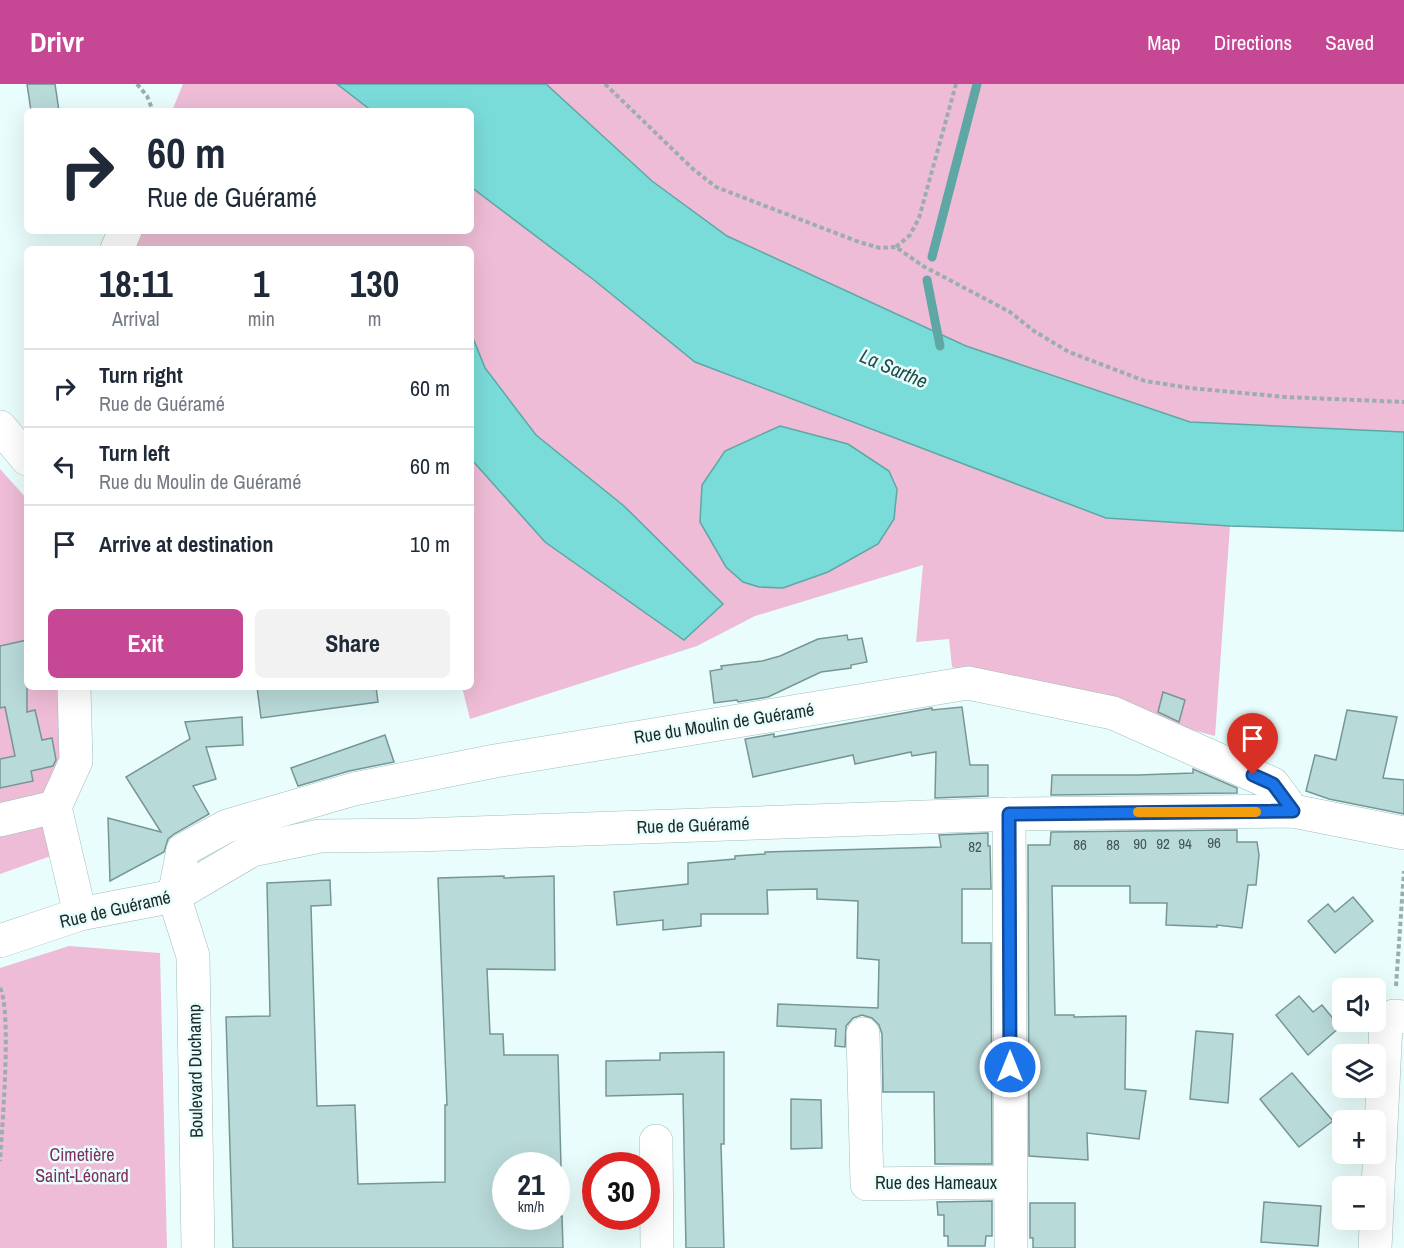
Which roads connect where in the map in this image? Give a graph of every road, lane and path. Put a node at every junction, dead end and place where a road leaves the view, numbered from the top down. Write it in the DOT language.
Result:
graph roads {
  1 [pos="137,84"];
  2 [pos="605,84"];
  3 [pos="956,84"];
  4 [pos="152,108"];
  5 [pos="896,247"];
  6 [pos="1404,402"];
  7 [pos="0,427"];
  8 [pos="24,455"];
  9 [pos="74,690"];
  10 [pos="55,807"];
  11 [pos="1293,811"];
  12 [pos="1009,814"];
  13 [pos="0,820"];
  14 [pos="1404,833"];
  15 [pos="1404,871"];
  16 [pos="174,896"];
  17 [pos="80,915"];
  18 [pos="0,940"];
  19 [pos="0,988"];
  20 [pos="1399,1017"];
  21 [pos="863,1034"];
  22 [pos="656,1141"];
  23 [pos="0,1161"];
  24 [pos="1010,1182"];
  25 [pos="198,1248"];
  26 [pos="657,1248"];
  27 [pos="1011,1248"];
  28 [pos="1376,1248"];
  1 -- 4 [label="path"];
  2 -- 5 [label="path"];
  3 -- 5 [label="path"];
  5 -- 6 [label="path"];
  7 -- 8 [label="street"];
  9 -- 10 [label="street"];
  10 -- 13 [label="street"];
  10 -- 17 [label="street"];
  11 -- 12 [label="street, Rue de Guéramé"];
  11 -- 14 [label="street, Rue de Guéramé"];
  11 -- 16 [label="street, Rue du Moulin de Guéramé"];
  12 -- 16 [label="street, Rue de Guéramé"];
  12 -- 24 [label="street, Rue des Hameaux"];
  15 -- 20 [label="path"];
  16 -- 17 [label="street, Rue de Guéramé"];
  16 -- 25 [label="street, Boulevard Duchamp"];
  17 -- 18 [label="street, Rue de Guéramé"];
  19 -- 23 [label="path"];
  20 -- 28 [label="street"];
  21 -- 24 [label="street, Rue des Hameaux"];
  22 -- 26 [label="street"];
  24 -- 27 [label="street, Rue des Hameaux"];
}
